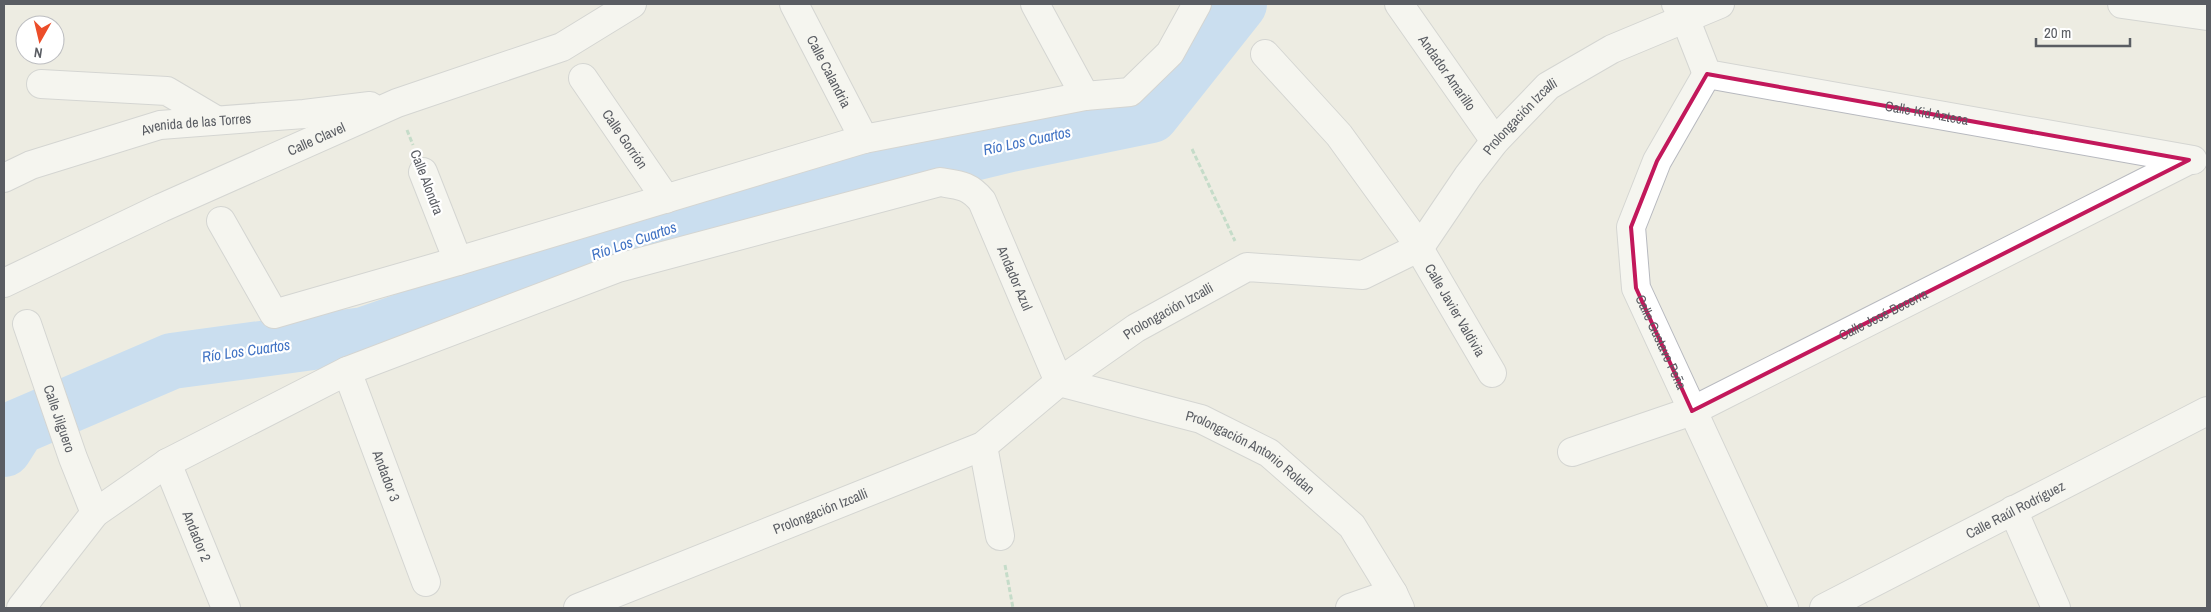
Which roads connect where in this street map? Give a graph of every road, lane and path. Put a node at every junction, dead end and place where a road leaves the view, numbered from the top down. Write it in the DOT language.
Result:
graph roads {
  1 [pos="632,4"];
  2 [pos="794,4"];
  3 [pos="1035,4"];
  4 [pos="1197,4"];
  5 [pos="1399,4"];
  6 [pos="1720,4"];
  7 [pos="2122,4"];
  8 [pos="1680,11"];
  9 [pos="2207,16"];
  10 [pos="1265,54"];
  11 [pos="1708,74"];
  12 [pos="583,78"];
  13 [pos="41,84"];
  14 [pos="1085,96"];
  15 [pos="397,104"];
  16 [pos="216,120"];
  17 [pos="864,139"];
  18 [pos="1496,141"];
  19 [pos="1192,149"];
  20 [pos="2198,161"];
  21 [pos="423,172"];
  22 [pos="4,178"];
  23 [pos="666,199"];
  24 [pos="221,221"];
  25 [pos="1229,229"];
  26 [pos="1420,247"];
  27 [pos="458,261"];
  28 [pos="4,283"];
  29 [pos="27,324"];
  30 [pos="347,371"];
  31 [pos="1492,373"];
  32 [pos="1059,382"];
  33 [pos="1692,411"];
  34 [pos="2207,411"];
  35 [pos="984,446"];
  36 [pos="1572,452"];
  37 [pos="167,463"];
  38 [pos="2013,510"];
  39 [pos="95,513"];
  40 [pos="1000,536"];
  41 [pos="426,582"];
  42 [pos="1397,600"];
  43 [pos="21,608"];
  44 [pos="226,608"];
  45 [pos="578,608"];
  46 [pos="1013,608"];
  47 [pos="1350,608"];
  48 [pos="1784,608"];
  49 [pos="1824,608"];
  50 [pos="2056,608"];
  1 -- 15 [label="street, Calle Clavel"];
  2 -- 17 [label="street, Calle Calandria"];
  3 -- 14 [label="street"];
  4 -- 14 [label="street"];
  5 -- 18 [label="street, Andador Amarillo"];
  6 -- 8 [label="street, Prolongación Izcalli"];
  7 -- 9 [label="street"];
  8 -- 11 [label="street"];
  8 -- 18 [label="street, Prolongación Izcalli"];
  10 -- 26 [label="street, Calle Javier Valdivia"];
  11 -- 20 [label="street, Calle Kid Azteca"];
  11 -- 33 [label="street, Calle Gustavo Peña"];
  12 -- 23 [label="street, Calle Gorrión"];
  13 -- 16 [label="street"];
  14 -- 17 [label="street"];
  15 -- 16 [label="street, Avenida de las Torres"];
  15 -- 21 [label="path, Calle Alondra"];
  15 -- 28 [label="street, Calle Clavel"];
  16 -- 22 [label="street, Avenida de las Torres"];
  17 -- 23 [label="street"];
  18 -- 26 [label="street, Prolongación Izcalli"];
  19 -- 25 [label="path"];
  20 -- 33 [label="street, Calle José Becerra"];
  21 -- 27 [label="street, Calle Alondra"];
  23 -- 27 [label="street"];
  24 -- 27 [label="street"];
  26 -- 31 [label="street, Calle Javier Valdivia"];
  26 -- 32 [label="street, Prolongación Izcalli"];
  29 -- 39 [label="street, Calle Jilguero"];
  30 -- 32 [label="street, Andador Azul"];
  30 -- 37 [label="street"];
  30 -- 41 [label="street, Andador 3"];
  32 -- 35 [label="street, Prolongación Izcalli"];
  32 -- 42 [label="street, Prolongación Antonio Roldan"];
  33 -- 36 [label="street, Calle José Becerra"];
  33 -- 48 [label="street, Calle Gustavo Peña"];
  34 -- 38 [label="street, Calle Raúl Rodríguez"];
  35 -- 40 [label="street"];
  35 -- 45 [label="street, Prolongación Izcalli"];
  37 -- 39 [label="street"];
  37 -- 44 [label="street, Andador 2"];
  38 -- 49 [label="street, Calle Raúl Rodríguez"];
  38 -- 50 [label="street"];
  39 -- 43 [label="street"];
  40 -- 46 [label="path"];
  42 -- 47 [label="street"];
}
